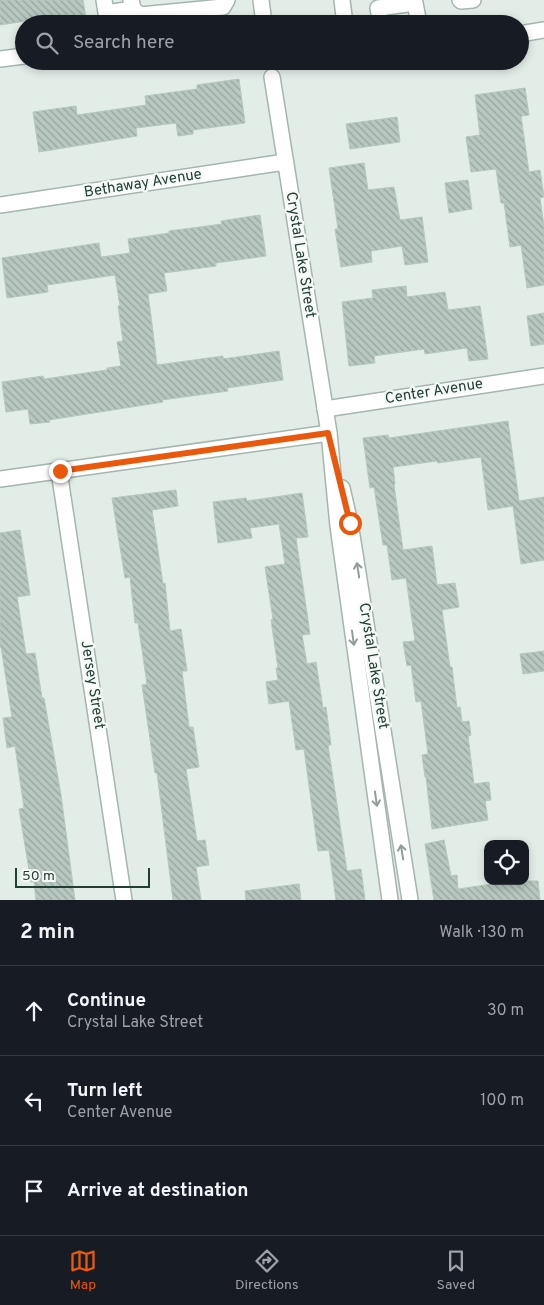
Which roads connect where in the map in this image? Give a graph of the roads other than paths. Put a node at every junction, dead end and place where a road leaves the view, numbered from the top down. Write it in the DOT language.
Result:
graph roads {
  1 [pos="227,0"];
  2 [pos="261,0"];
  3 [pos="342,0"];
  4 [pos="460,0"];
  5 [pos="473,0"];
  6 [pos="132,5"];
  7 [pos="105,6"];
  8 [pos="260,15"];
  9 [pos="344,15"];
  10 [pos="379,15"];
  11 [pos="418,15"];
  12 [pos="544,30"];
  13 [pos="529,32"];
  14 [pos="15,57"];
  15 [pos="0,59"];
  16 [pos="272,77"];
  17 [pos="285,162"];
  18 [pos="0,205"];
  19 [pos="544,376"];
  20 [pos="325,409"];
  21 [pos="328,433"];
  22 [pos="60,471"];
  23 [pos="0,479"];
  24 [pos="124,900"];
  25 [pos="390,900"];
  26 [pos="410,900"];
  1 -- 6 [label="street"];
  2 -- 8 [label="street"];
  3 -- 9 [label="street"];
  4 -- 5 [label="street"];
  6 -- 7 [label="street"];
  10 -- 11 [label="street"];
  12 -- 13 [label="street"];
  14 -- 15 [label="street"];
  16 -- 17 [label="street, Crystal Lake Street"];
  17 -- 18 [label="street, Bethaway Avenue"];
  17 -- 20 [label="street, Crystal Lake Street"];
  19 -- 20 [label="street, Center Avenue"];
  20 -- 21 [label="street, Crystal Lake Street"];
  21 -- 22 [label="street"];
  21 -- 25 [label="street, Crystal Lake Street, one-way"];
  26 -- 21 [label="street, Crystal Lake Street, one-way"];
  22 -- 23 [label="street"];
  22 -- 24 [label="street, Jersey Street"];
}
